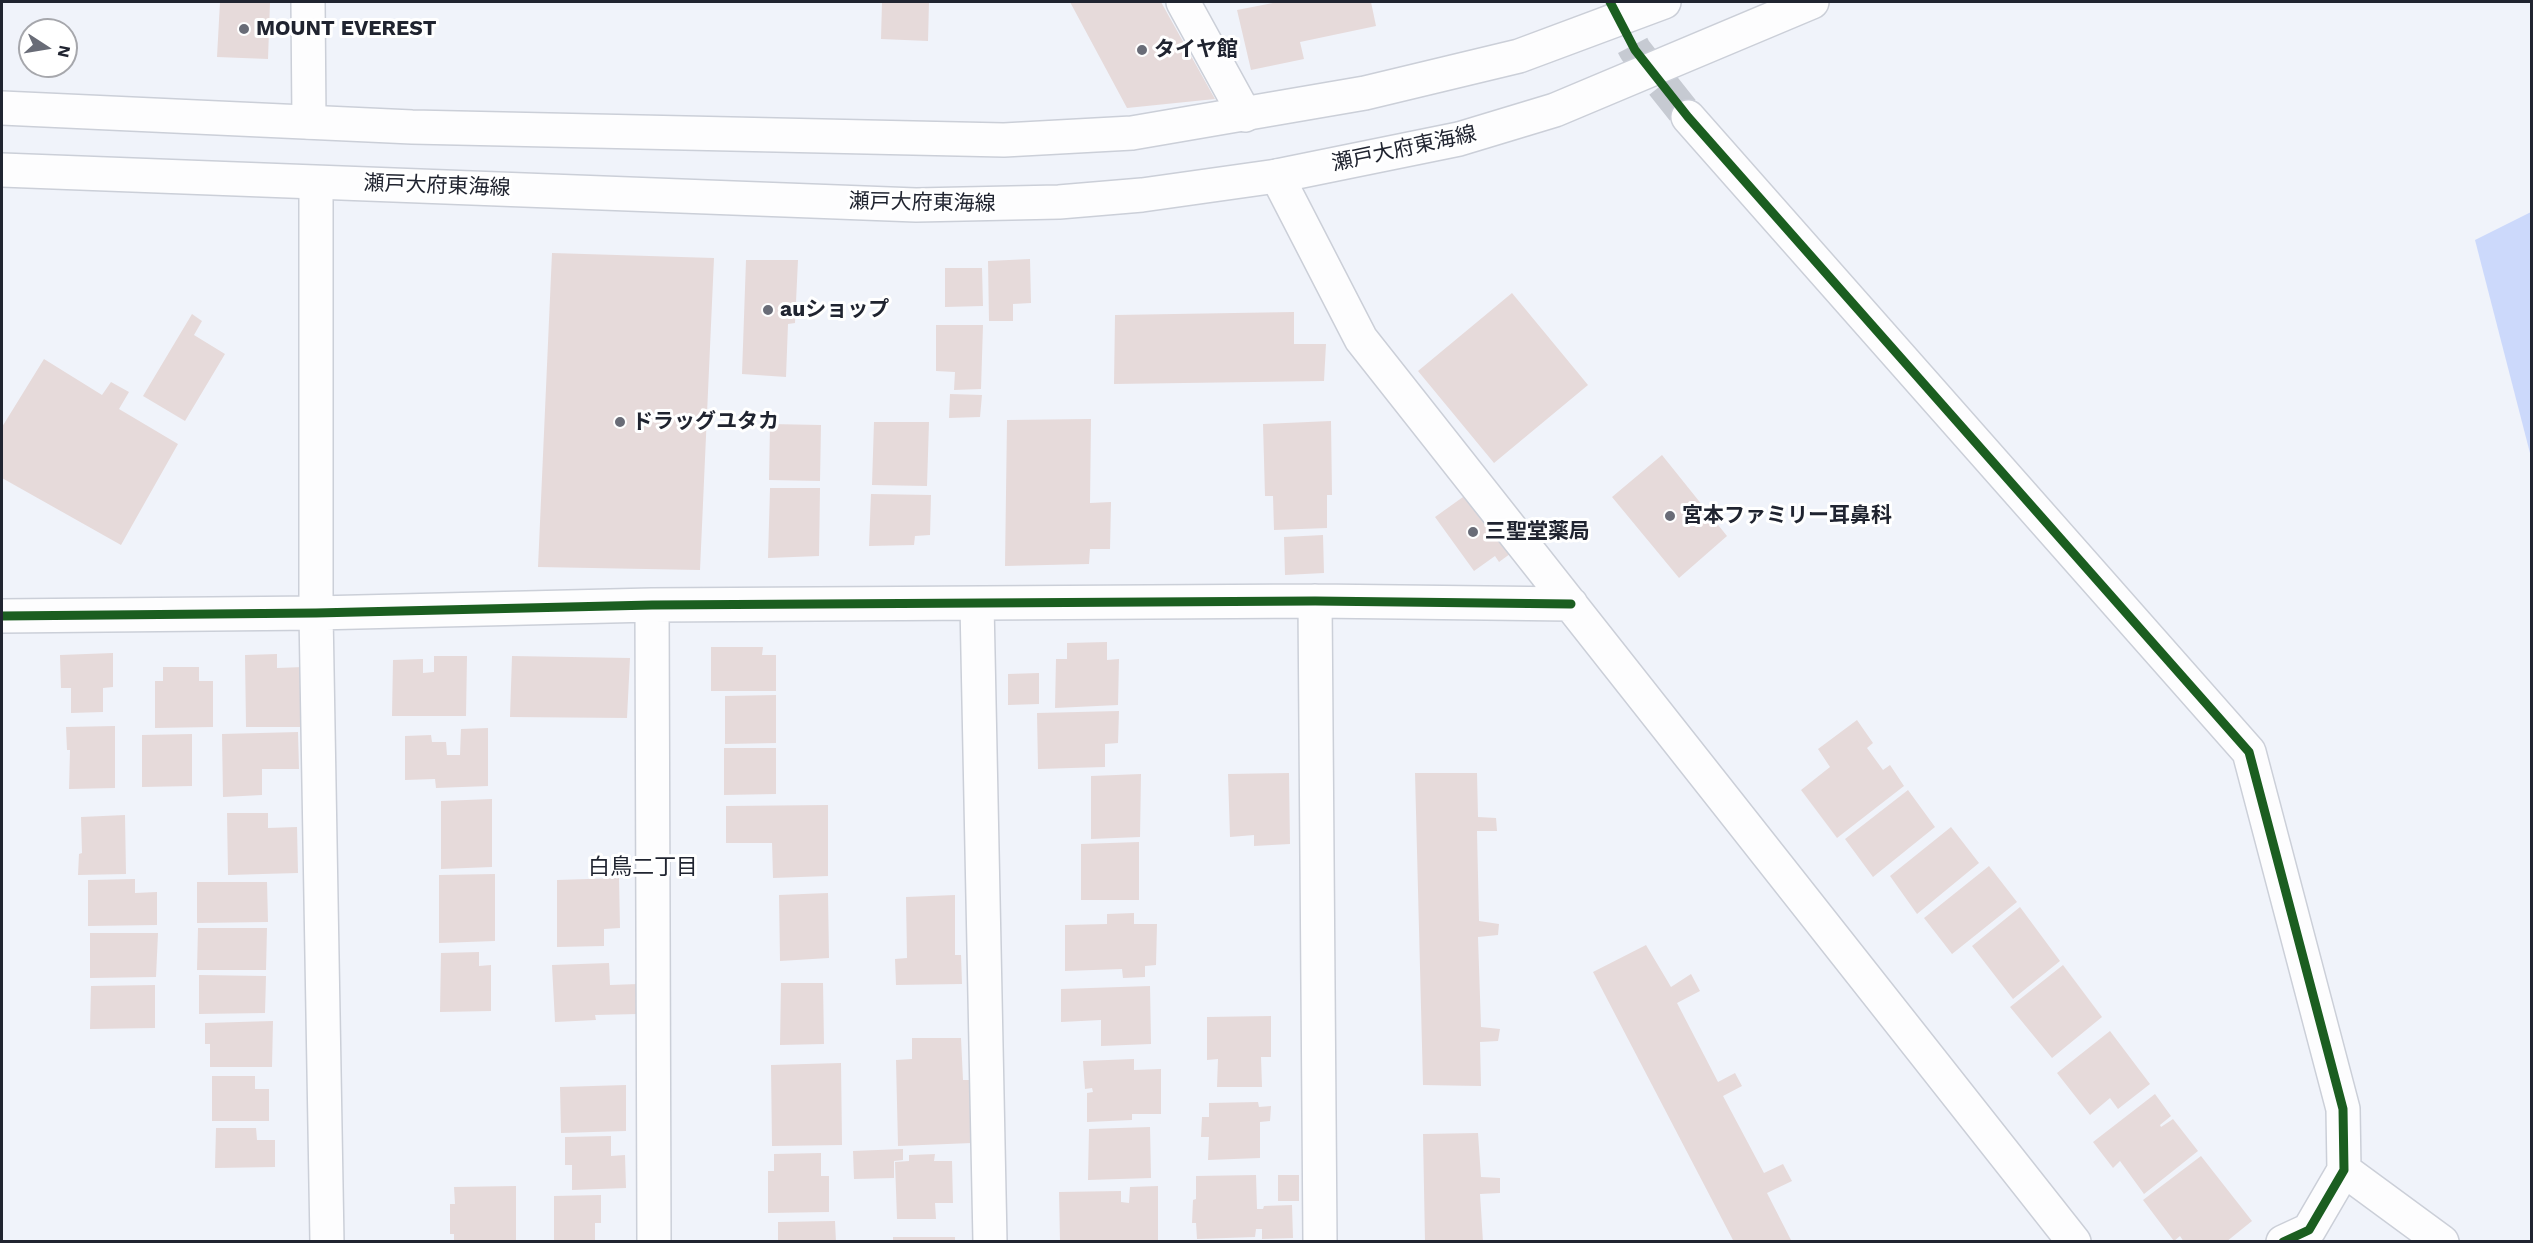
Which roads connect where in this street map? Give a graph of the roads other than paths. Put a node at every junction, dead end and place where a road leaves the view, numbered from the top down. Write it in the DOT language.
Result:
graph roads {
  1 [pos="308,2"];
  2 [pos="1183,2"];
  3 [pos="1664,2"];
  4 [pos="1812,2"];
  5 [pos="2,108"];
  6 [pos="1245,115"];
  7 [pos="1688,117"];
  8 [pos="309,122"];
  9 [pos="2,170"];
  10 [pos="1277,176"];
  11 [pos="316,183"];
  12 [pos="1315,601"];
  13 [pos="977,604"];
  14 [pos="1571,604"];
  15 [pos="652,605"];
  16 [pos="316,613"];
  17 [pos="2,616"];
  18 [pos="2344,1170"];
  19 [pos="327,1242"];
  20 [pos="654,1242"];
  21 [pos="990,1242"];
  22 [pos="1320,1242"];
  23 [pos="2074,1242"];
  24 [pos="2283,1242"];
  25 [pos="2442,1242"];
  1 -- 8 [label="street"];
  2 -- 6 [label="street"];
  3 -- 6 [label="street"];
  4 -- 10 [label="street, 瀬戸大府東海線"];
  5 -- 8 [label="street"];
  6 -- 8 [label="street"];
  7 -- 18 [label="street"];
  9 -- 11 [label="street, 瀬戸大府東海線"];
  10 -- 11 [label="street, 瀬戸大府東海線"];
  10 -- 14 [label="street"];
  11 -- 16 [label="street"];
  12 -- 13 [label="street"];
  12 -- 14 [label="street"];
  12 -- 22 [label="street"];
  13 -- 15 [label="street"];
  13 -- 21 [label="street"];
  14 -- 23 [label="street"];
  15 -- 16 [label="street"];
  15 -- 20 [label="street"];
  16 -- 17 [label="street"];
  16 -- 19 [label="street"];
  18 -- 24 [label="street"];
  18 -- 25 [label="street"];
}
